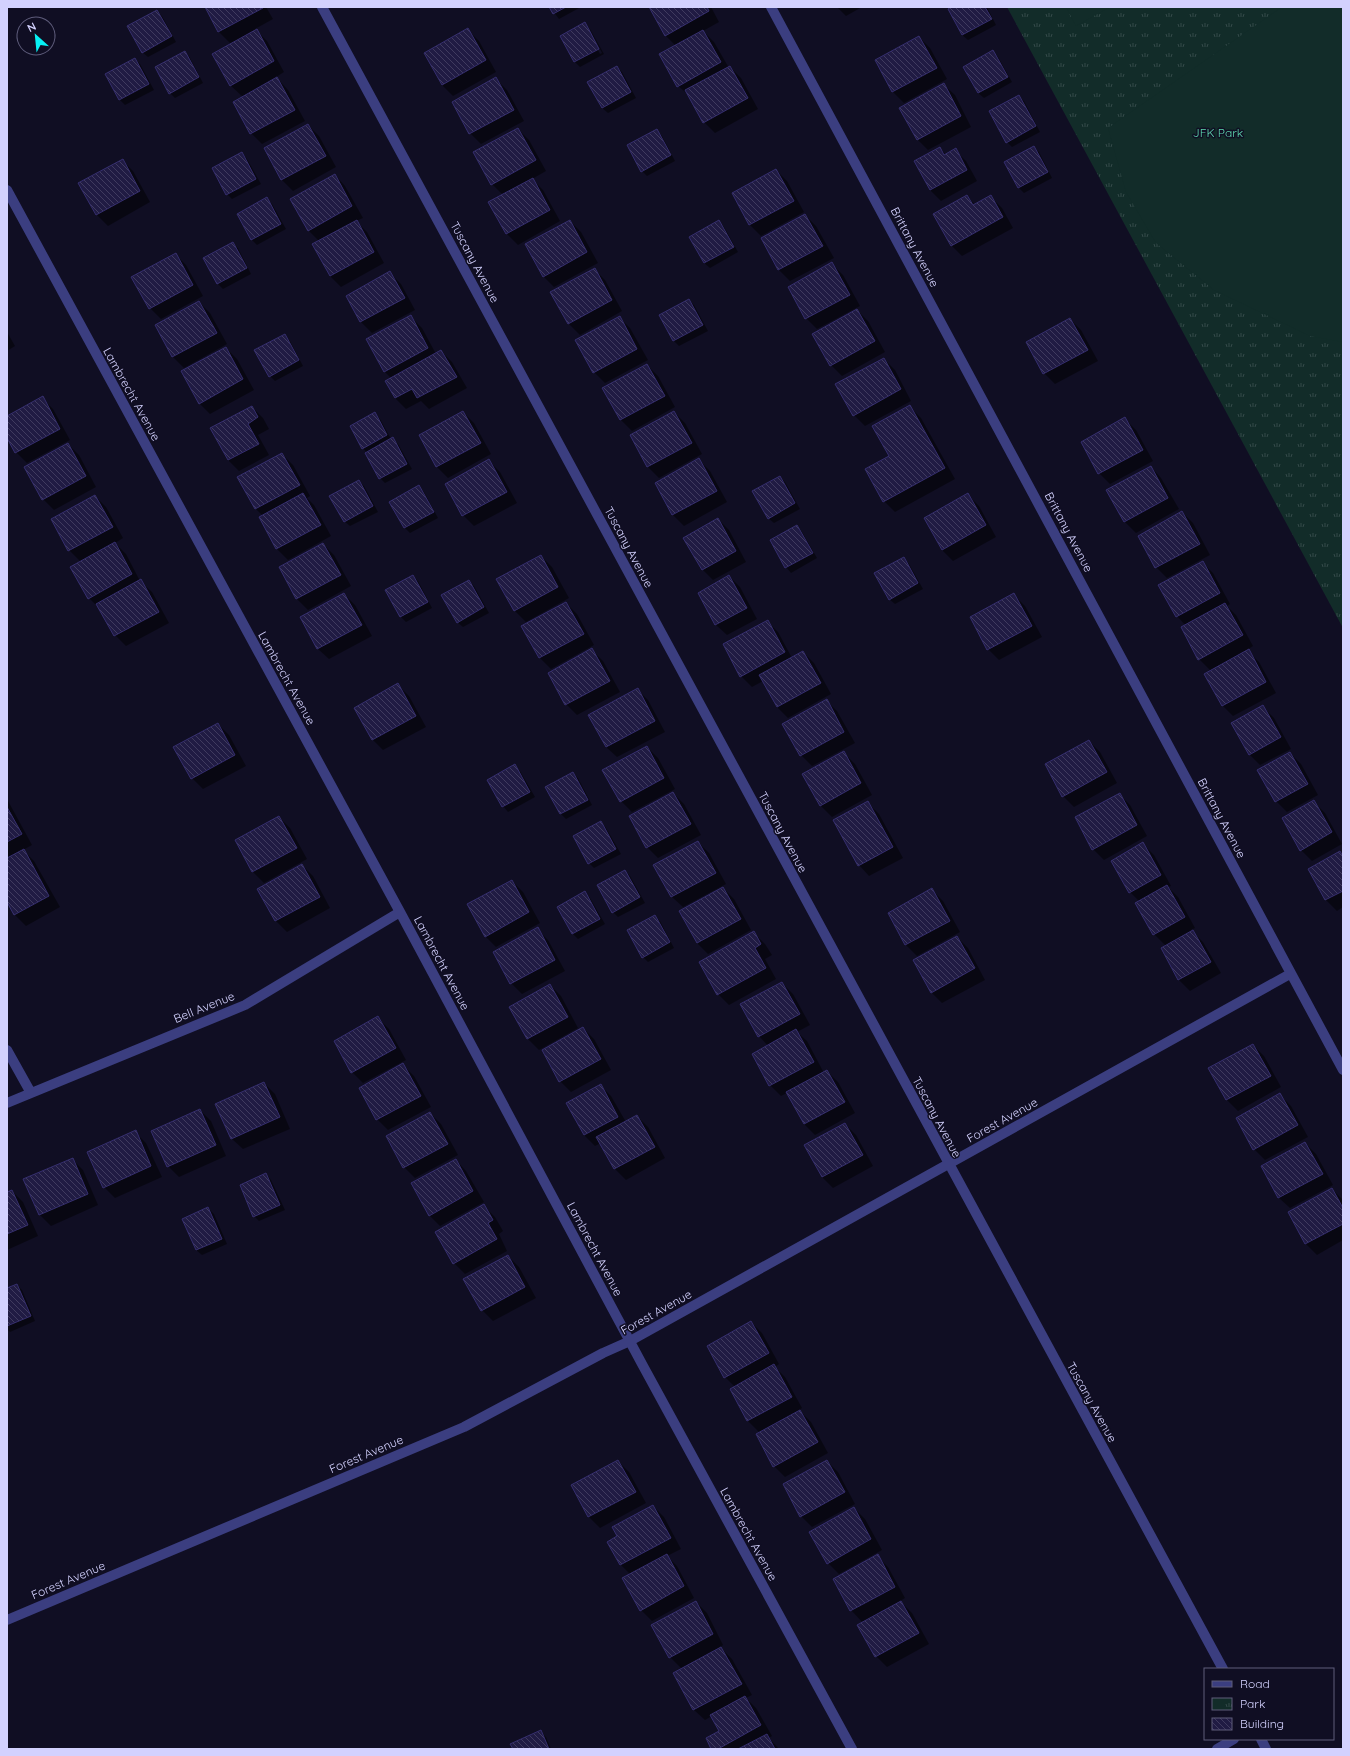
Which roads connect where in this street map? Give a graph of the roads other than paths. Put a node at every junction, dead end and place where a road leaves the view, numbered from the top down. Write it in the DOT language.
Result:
graph roads {
  1 [pos="322,7"];
  2 [pos="771,7"];
  3 [pos="7,190"];
  4 [pos="400,912"];
  5 [pos="1290,974"];
  6 [pos="7,1050"];
  7 [pos="1343,1070"];
  8 [pos="31,1093"];
  9 [pos="7,1103"];
  10 [pos="948,1164"];
  11 [pos="630,1341"];
  12 [pos="7,1620"];
  13 [pos="1222,1668"];
  14 [pos="1232,1740"];
  15 [pos="1262,1740"];
  16 [pos="852,1749"];
  17 [pos="1216,1749"];
  18 [pos="1266,1749"];
  1 -- 10 [label="street, Tuscany Avenue"];
  2 -- 5 [label="street, Brittany Avenue"];
  3 -- 4 [label="street, Lambrecht Avenue"];
  4 -- 8 [label="street, Bell Avenue"];
  4 -- 11 [label="street, Lambrecht Avenue"];
  5 -- 7 [label="street, Brittany Avenue"];
  5 -- 10 [label="street, Forest Avenue"];
  6 -- 8 [label="street"];
  8 -- 9 [label="street, Bell Avenue"];
  10 -- 11 [label="street, Forest Avenue"];
  10 -- 13 [label="street, Tuscany Avenue"];
  11 -- 12 [label="street, Forest Avenue"];
  11 -- 16 [label="street, Lambrecht Avenue"];
  14 -- 17 [label="street"];
  15 -- 18 [label="street"];
}
